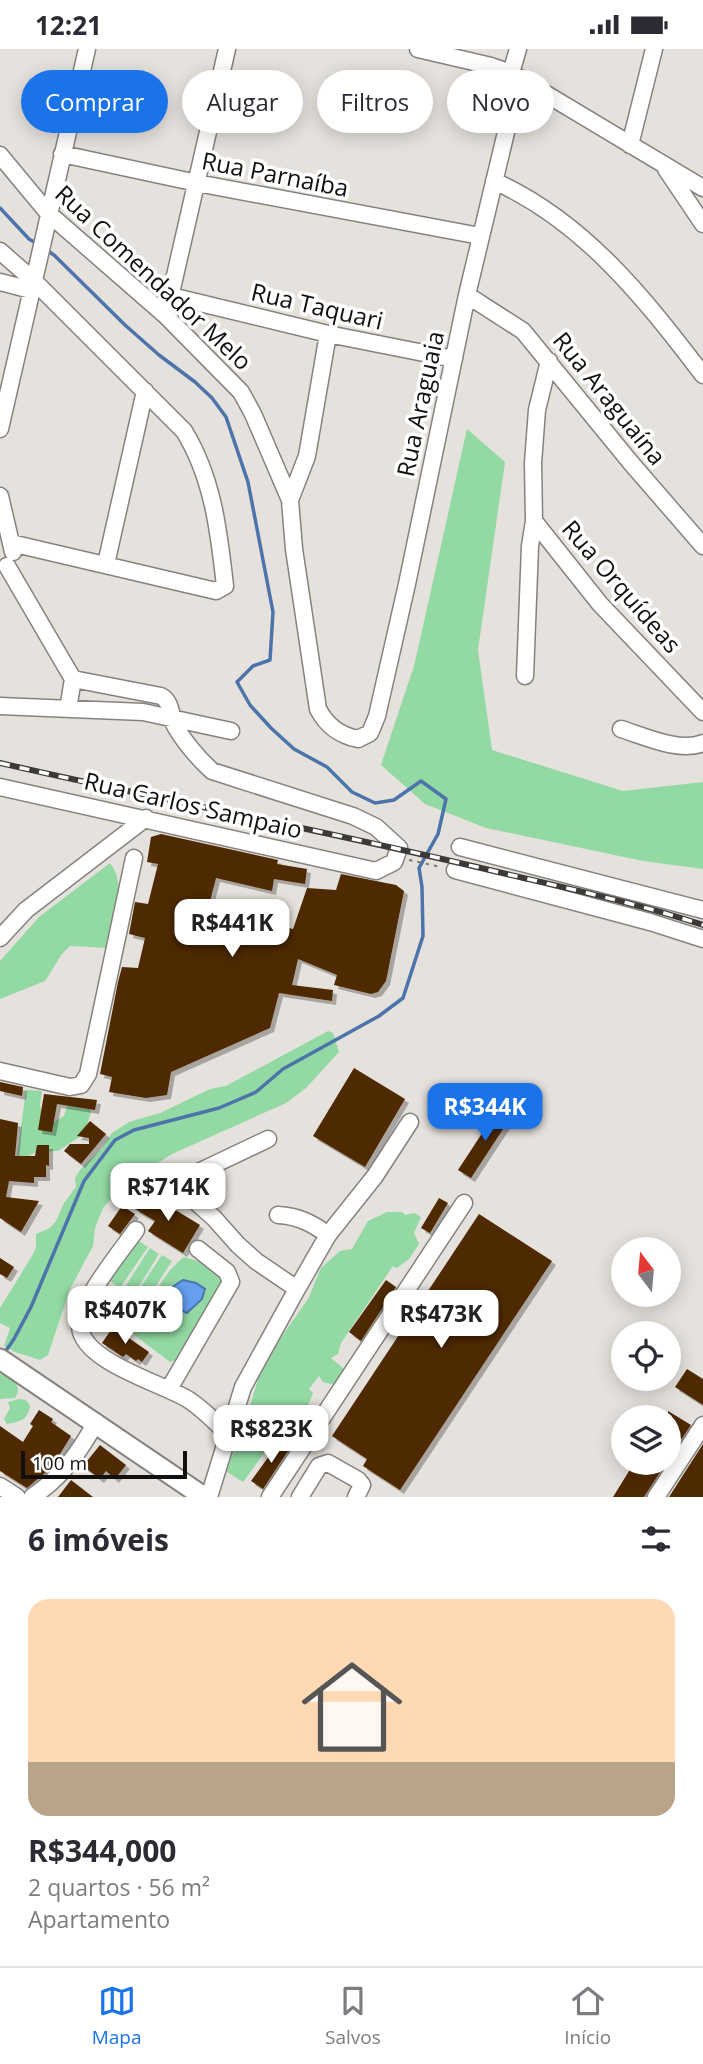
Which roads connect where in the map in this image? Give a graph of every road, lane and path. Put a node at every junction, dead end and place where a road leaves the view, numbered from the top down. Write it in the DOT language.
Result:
graph roads {
  1 [pos="87,49"];
  2 [pos="227,49"];
  3 [pos="418,49"];
  4 [pos="517,49"];
  5 [pos="654,49"];
  6 [pos="501,70"];
  7 [pos="515,70"];
  8 [pos="554,99"];
  9 [pos="504,133"];
  10 [pos="630,145"];
  11 [pos="62,154"];
  12 [pos="0,155"];
  13 [pos="663,165"];
  14 [pos="494,181"];
  15 [pos="197,183"];
  16 [pos="703,188"];
  17 [pos="47,218"];
  18 [pos="703,224"];
  19 [pos="480,236"];
  20 [pos="0,251"];
  21 [pos="33,280"];
  22 [pos="0,282"];
  23 [pos="467,295"];
  24 [pos="171,296"];
  25 [pos="166,316"];
  26 [pos="328,334"];
  27 [pos="454,359"];
  28 [pos="549,361"];
  29 [pos="703,375"];
  30 [pos="145,391"];
  31 [pos="0,429"];
  32 [pos="0,496"];
  33 [pos="290,500"];
  34 [pos="534,521"];
  35 [pos="12,543"];
  36 [pos="703,545"];
  37 [pos="106,563"];
  38 [pos="3,567"];
  39 [pos="525,676"];
  40 [pos="73,679"];
  41 [pos="0,706"];
  42 [pos="68,709"];
  43 [pos="703,712"];
  44 [pos="172,720"];
  45 [pos="621,729"];
  46 [pos="231,731"];
  47 [pos="364,737"];
  48 [pos="703,743"];
  49 [pos="0,787"];
  50 [pos="146,818"];
  51 [pos="460,848"];
  52 [pos="395,857"];
  53 [pos="134,858"];
  54 [pos="432,865"];
  55 [pos="455,870"];
  56 [pos="703,910"];
  57 [pos="0,938"];
  58 [pos="703,939"];
  59 [pos="0,1071"];
  60 [pos="410,1122"];
  61 [pos="268,1139"];
  62 [pos="464,1203"];
  63 [pos="278,1215"];
  64 [pos="135,1230"];
  65 [pos="328,1234"];
  66 [pos="198,1248"];
  67 [pos="297,1289"];
  68 [pos="0,1359"];
  69 [pos="169,1389"];
  70 [pos="96,1422"];
  71 [pos="703,1425"];
  72 [pos="229,1435"];
  73 [pos="0,1486"];
  74 [pos="16,1497"];
  75 [pos="32,1497"];
  76 [pos="206,1497"];
  77 [pos="270,1497"];
  78 [pos="300,1497"];
  79 [pos="356,1497"];
  80 [pos="656,1497"];
  1 -- 11 [label="street"];
  2 -- 15 [label="street"];
  3 -- 6 [label="street"];
  4 -- 7 [label="street, Rua Araguaia"];
  5 -- 10 [label="street"];
  8 -- 10 [label="street"];
  9 -- 14 [label="street, Rua Araguaia"];
  10 -- 13 [label="street"];
  11 -- 15 [label="street, Rua Parnaíba"];
  11 -- 17 [label="street"];
  12 -- 17 [label="street, Rua Comendador Melo"];
  13 -- 16 [label="street"];
  13 -- 18 [label="street"];
  14 -- 19 [label="street, Rua Araguaia"];
  14 -- 29 [label="street"];
  15 -- 19 [label="street, Rua Parnaíba"];
  15 -- 24 [label="street"];
  17 -- 21 [label="street"];
  17 -- 25 [label="street, Rua Comendador Melo"];
  19 -- 23 [label="street, Rua Araguaia"];
  20 -- 21 [label="street"];
  21 -- 22 [label="street"];
  21 -- 30 [label="street"];
  21 -- 31 [label="street"];
  23 -- 27 [label="street, Rua Araguaia"];
  23 -- 28 [label="street, Rua Araguaína"];
  24 -- 25 [label="street"];
  24 -- 26 [label="street, Rua Taquari"];
  25 -- 33 [label="street, Rua Comendador Melo"];
  26 -- 27 [label="street, Rua Taquari"];
  26 -- 33 [label="street"];
  27 -- 47 [label="street, Rua Araguaia"];
  28 -- 34 [label="street, Rua Orquídeas"];
  28 -- 36 [label="street, Rua Araguaína"];
  30 -- 37 [label="street"];
  30 -- 37 [label="street"];
  32 -- 35 [label="street"];
  33 -- 47 [label="street, Rua Comendador Melo"];
  34 -- 39 [label="street, Rua Orquídeas"];
  34 -- 43 [label="street, Rua Orquídeas"];
  35 -- 37 [label="street"];
  35 -- 38 [label="street"];
  38 -- 40 [label="street"];
  40 -- 42 [label="street"];
  40 -- 44 [label="street, Rua Carlos Sampaio"];
  41 -- 42 [label="street"];
  42 -- 44 [label="street"];
  44 -- 46 [label="street"];
  44 -- 52 [label="street, Rua Carlos Sampaio"];
  45 -- 48 [label="street"];
  49 -- 50 [label="street, Rua Carlos Sampaio"];
  50 -- 52 [label="street, Rua Carlos Sampaio"];
  50 -- 57 [label="street"];
  51 -- 56 [label="street"];
  52 -- 54 [label="path"];
  53 -- 59 [label="street"];
  55 -- 58 [label="street"];
  60 -- 65 [label="street"];
  61 -- 67 [label="street"];
  62 -- 77 [label="street"];
  63 -- 65 [label="street"];
  64 -- 69 [label="street"];
  65 -- 67 [label="street"];
  66 -- 69 [label="street"];
  67 -- 72 [label="street"];
  68 -- 70 [label="main road"];
  69 -- 72 [label="street"];
  70 -- 75 [label="street"];
  70 -- 76 [label="main road"];
  71 -- 80 [label="street"];
  72 -- 76 [label="street"];
  73 -- 74 [label="street"];
  78 -- 79 [label="street"];
}
